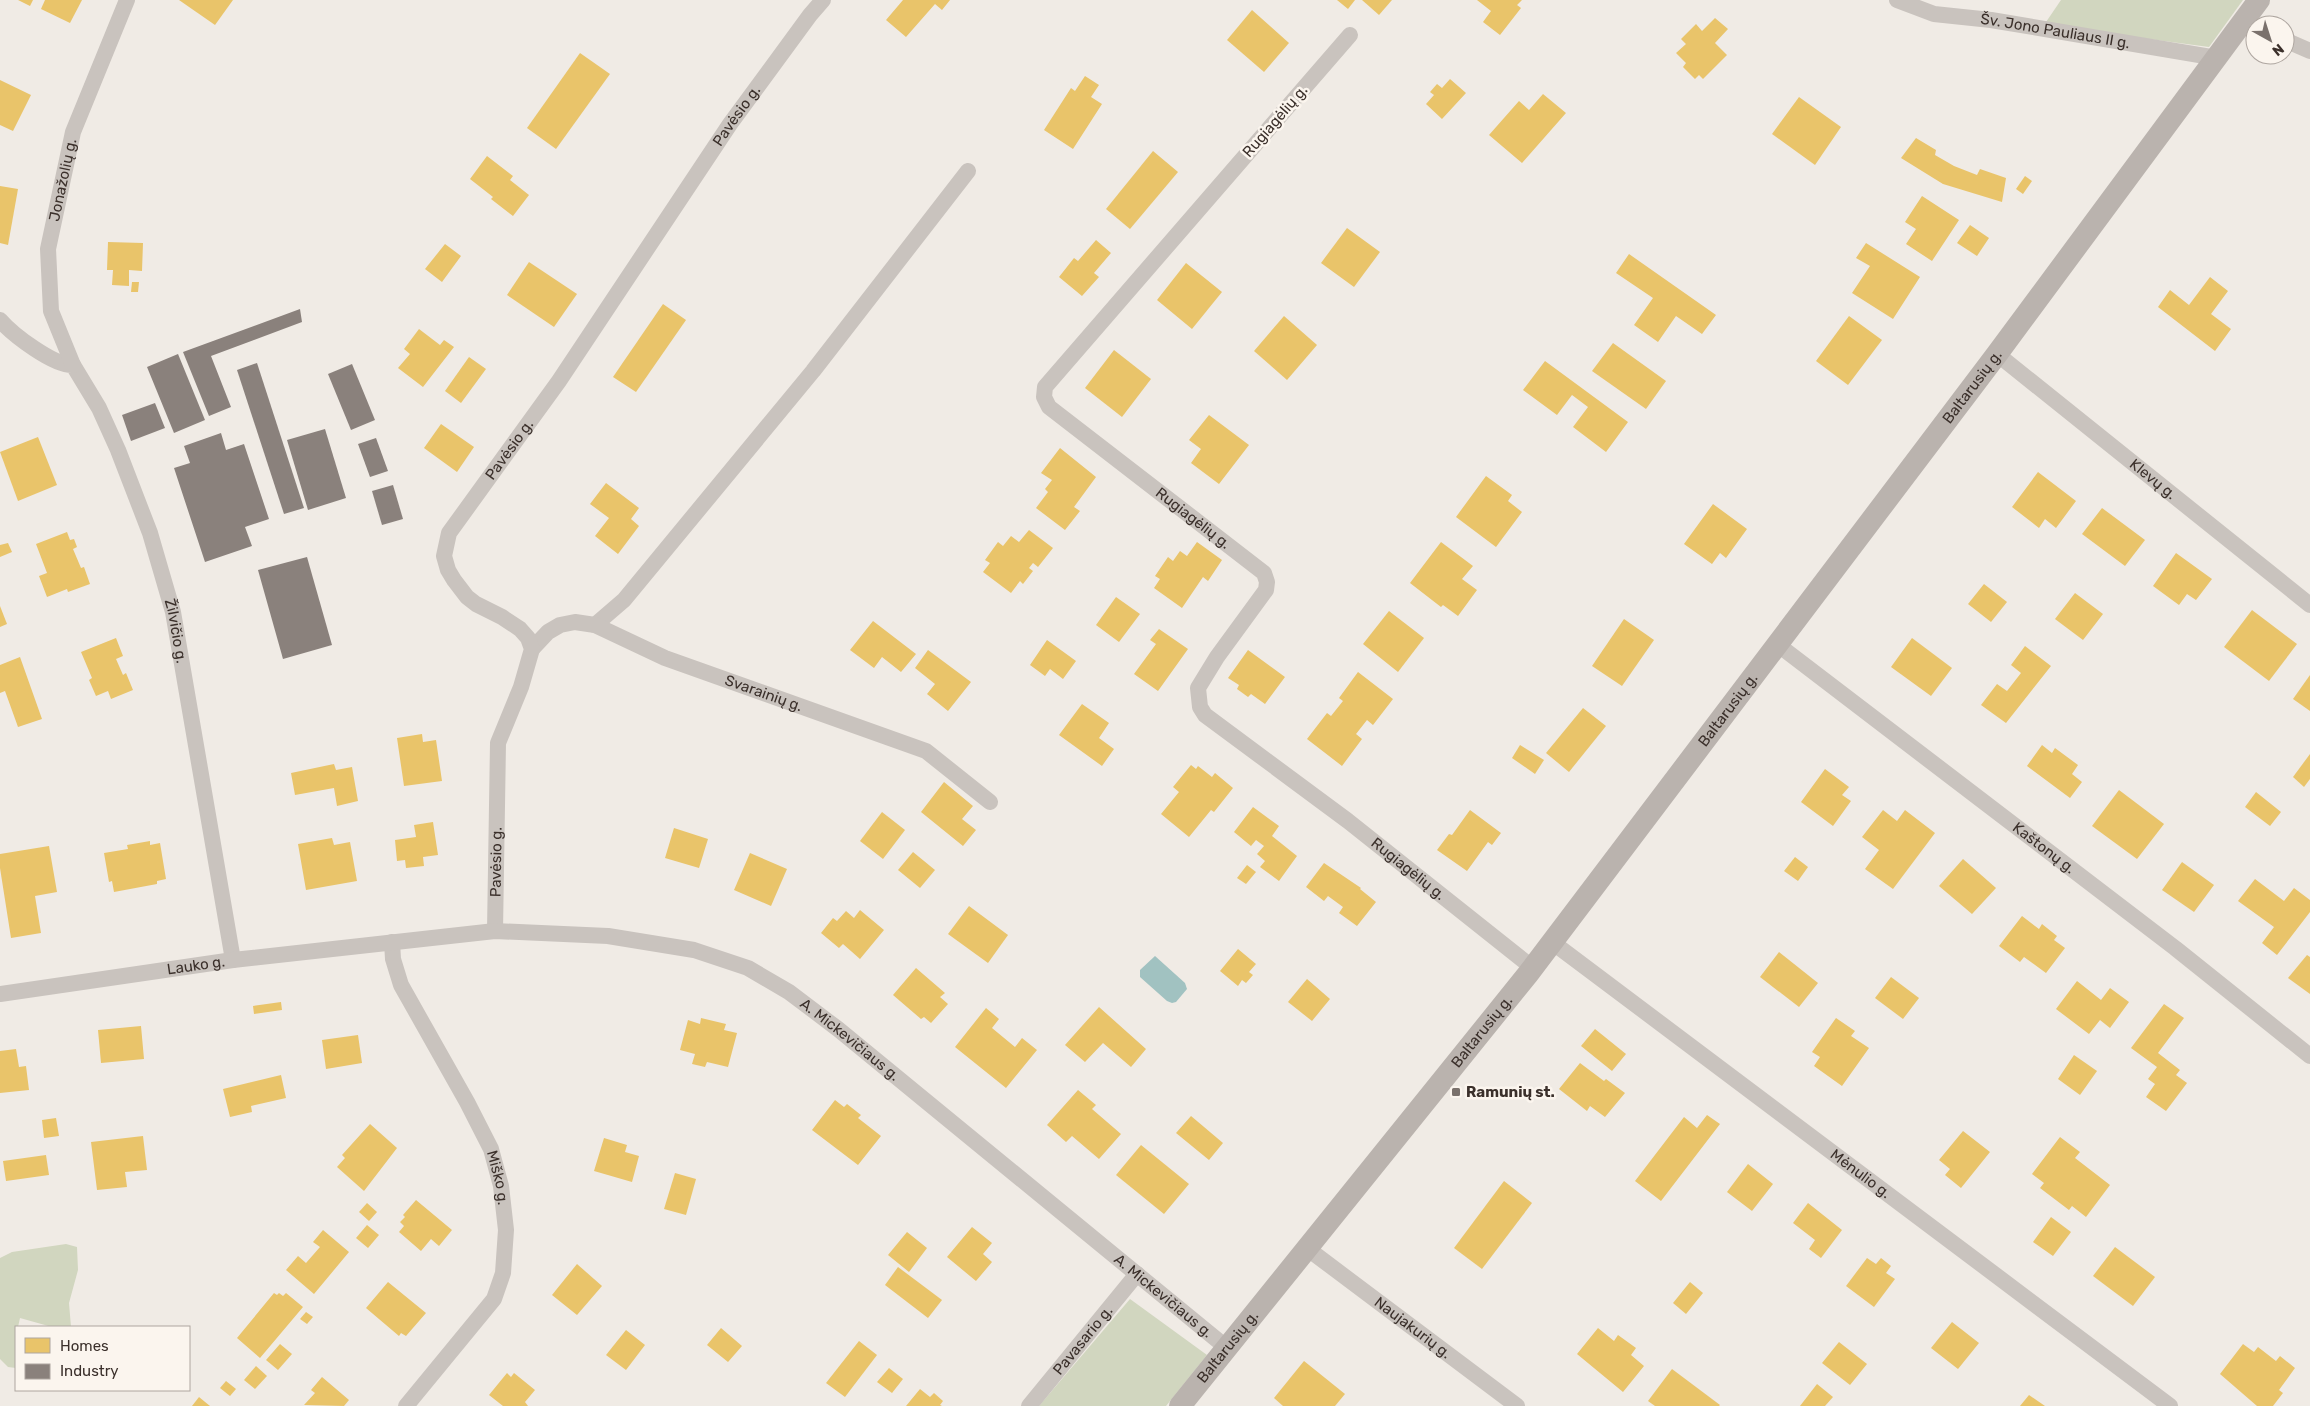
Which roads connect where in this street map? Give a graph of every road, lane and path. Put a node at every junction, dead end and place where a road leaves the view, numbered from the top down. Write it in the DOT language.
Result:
graph roads {
  1 [pos="127,0"];
  2 [pos="823,0"];
  3 [pos="1897,0"];
  4 [pos="2260,0"];
  5 [pos="2254,15"];
  6 [pos="2245,29"];
  7 [pos="1350,35"];
  8 [pos="2295,44"];
  9 [pos="2310,51"];
  10 [pos="2217,58"];
  11 [pos="968,171"];
  12 [pos="0,320"];
  13 [pos="1997,354"];
  14 [pos="73,366"];
  15 [pos="2310,605"];
  16 [pos="594,625"];
  17 [pos="1777,644"];
  18 [pos="532,650"];
  19 [pos="990,802"];
  20 [pos="495,931"];
  21 [pos="392,942"];
  22 [pos="1552,942"];
  23 [pos="233,960"];
  24 [pos="1533,968"];
  25 [pos="0,994"];
  26 [pos="2310,1056"];
  27 [pos="1308,1249"];
  28 [pos="1137,1274"];
  29 [pos="1227,1348"];
  30 [pos="406,1406"];
  31 [pos="1029,1406"];
  32 [pos="1180,1406"];
  33 [pos="1517,1406"];
  34 [pos="2170,1406"];
  1 -- 14 [label="street, Jonažolių g."];
  2 -- 18 [label="street, Pavėsio g."];
  3 -- 10 [label="street, Šv. Jono Pauliaus II g."];
  4 -- 5 [label="main road, Baltarusių g."];
  6 -- 10 [label="main road, Baltarusių g."];
  7 -- 24 [label="street, Rugiagėlių g."];
  8 -- 9 [label="street"];
  10 -- 13 [label="main road, Baltarusių g."];
  11 -- 16 [label="street"];
  12 -- 14 [label="street"];
  13 -- 15 [label="street, Klevų g."];
  13 -- 17 [label="main road, Baltarusių g."];
  14 -- 23 [label="street, Žilvičio g."];
  16 -- 18 [label="street, Svarainių g."];
  16 -- 19 [label="street, Svarainių g."];
  17 -- 22 [label="main road, Baltarusių g."];
  17 -- 26 [label="street, Kaštonų g."];
  18 -- 20 [label="street, Pavėsio g."];
  20 -- 21 [label="street, A. Mickevičiaus g."];
  20 -- 28 [label="street, A. Mickevičiaus g."];
  21 -- 23 [label="street, Lauko g."];
  21 -- 30 [label="street, Miško g."];
  22 -- 24 [label="main road, Baltarusių g."];
  22 -- 34 [label="street, Mėnulio g."];
  23 -- 25 [label="street, Lauko g."];
  24 -- 27 [label="main road, Baltarusių g."];
  27 -- 29 [label="main road, Baltarusių g."];
  27 -- 33 [label="street, Naujakurių g."];
  28 -- 29 [label="street, A. Mickevičiaus g."];
  28 -- 31 [label="street, Pavasario g."];
  29 -- 32 [label="main road, Baltarusių g."];
}
